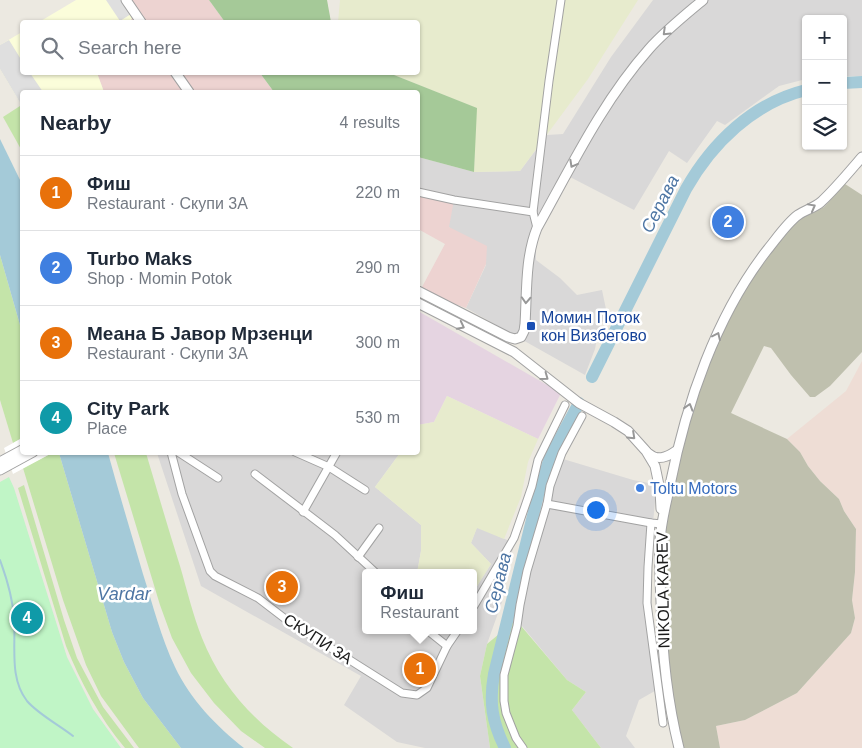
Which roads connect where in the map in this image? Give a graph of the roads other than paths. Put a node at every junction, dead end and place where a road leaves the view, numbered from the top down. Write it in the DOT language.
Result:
graph roads {
  1 [pos="126,0"];
  2 [pos="561,0"];
  3 [pos="703,0"];
  4 [pos="140,20"];
  5 [pos="177,75"];
  6 [pos="188,90"];
  7 [pos="862,157"];
  8 [pos="420,192"];
  9 [pos="533,212"];
  10 [pos="537,228"];
  11 [pos="420,292"];
  12 [pos="420,304"];
  13 [pos="566,405"];
  14 [pos="582,416"];
  15 [pos="646,451"];
  16 [pos="676,451"];
  17 [pos="20,452"];
  18 [pos="25,455"];
  19 [pos="172,455"];
  20 [pos="183,455"];
  21 [pos="302,455"];
  22 [pos="335,455"];
  23 [pos="6,462"];
  24 [pos="329,467"];
  25 [pos="0,470"];
  26 [pos="255,474"];
  27 [pos="218,478"];
  28 [pos="366,490"];
  29 [pos="547,504"];
  30 [pos="303,512"];
  31 [pos="651,523"];
  32 [pos="662,524"];
  33 [pos="379,528"];
  34 [pos="358,557"];
  35 [pos="372,569"];
  36 [pos="477,601"];
  37 [pos="433,634"];
  38 [pos="455,634"];
  39 [pos="447,646"];
  40 [pos="663,723"];
  41 [pos="523,748"];
  42 [pos="679,748"];
  1 -- 4 [label="street"];
  2 -- 9 [label="street"];
  3 -- 10 [label="street, one-way"];
  5 -- 6 [label="street"];
  16 -- 7 [label="street, NIKOLA KAREV, one-way"];
  8 -- 9 [label="street"];
  9 -- 10 [label="street"];
  10 -- 11 [label="street, one-way"];
  12 -- 15 [label="street, one-way"];
  13 -- 36 [label="street"];
  14 -- 29 [label="street"];
  15 -- 16 [label="street"];
  15 -- 32 [label="street"];
  16 -- 32 [label="street, NIKOLA KAREV"];
  17 -- 23 [label="street"];
  18 -- 23 [label="street"];
  19 -- 39 [label="street, СКУПИ 3А"];
  20 -- 27 [label="street"];
  21 -- 24 [label="street"];
  22 -- 24 [label="street"];
  23 -- 25 [label="street"];
  24 -- 28 [label="street"];
  24 -- 30 [label="street"];
  26 -- 30 [label="street"];
  29 -- 31 [label="street"];
  29 -- 41 [label="street"];
  30 -- 34 [label="street"];
  31 -- 32 [label="street"];
  31 -- 40 [label="street"];
  32 -- 42 [label="street, NIKOLA KAREV"];
  33 -- 34 [label="street"];
  34 -- 35 [label="street"];
  37 -- 39 [label="street"];
  38 -- 39 [label="street, СКУПИ 3А"];
}
